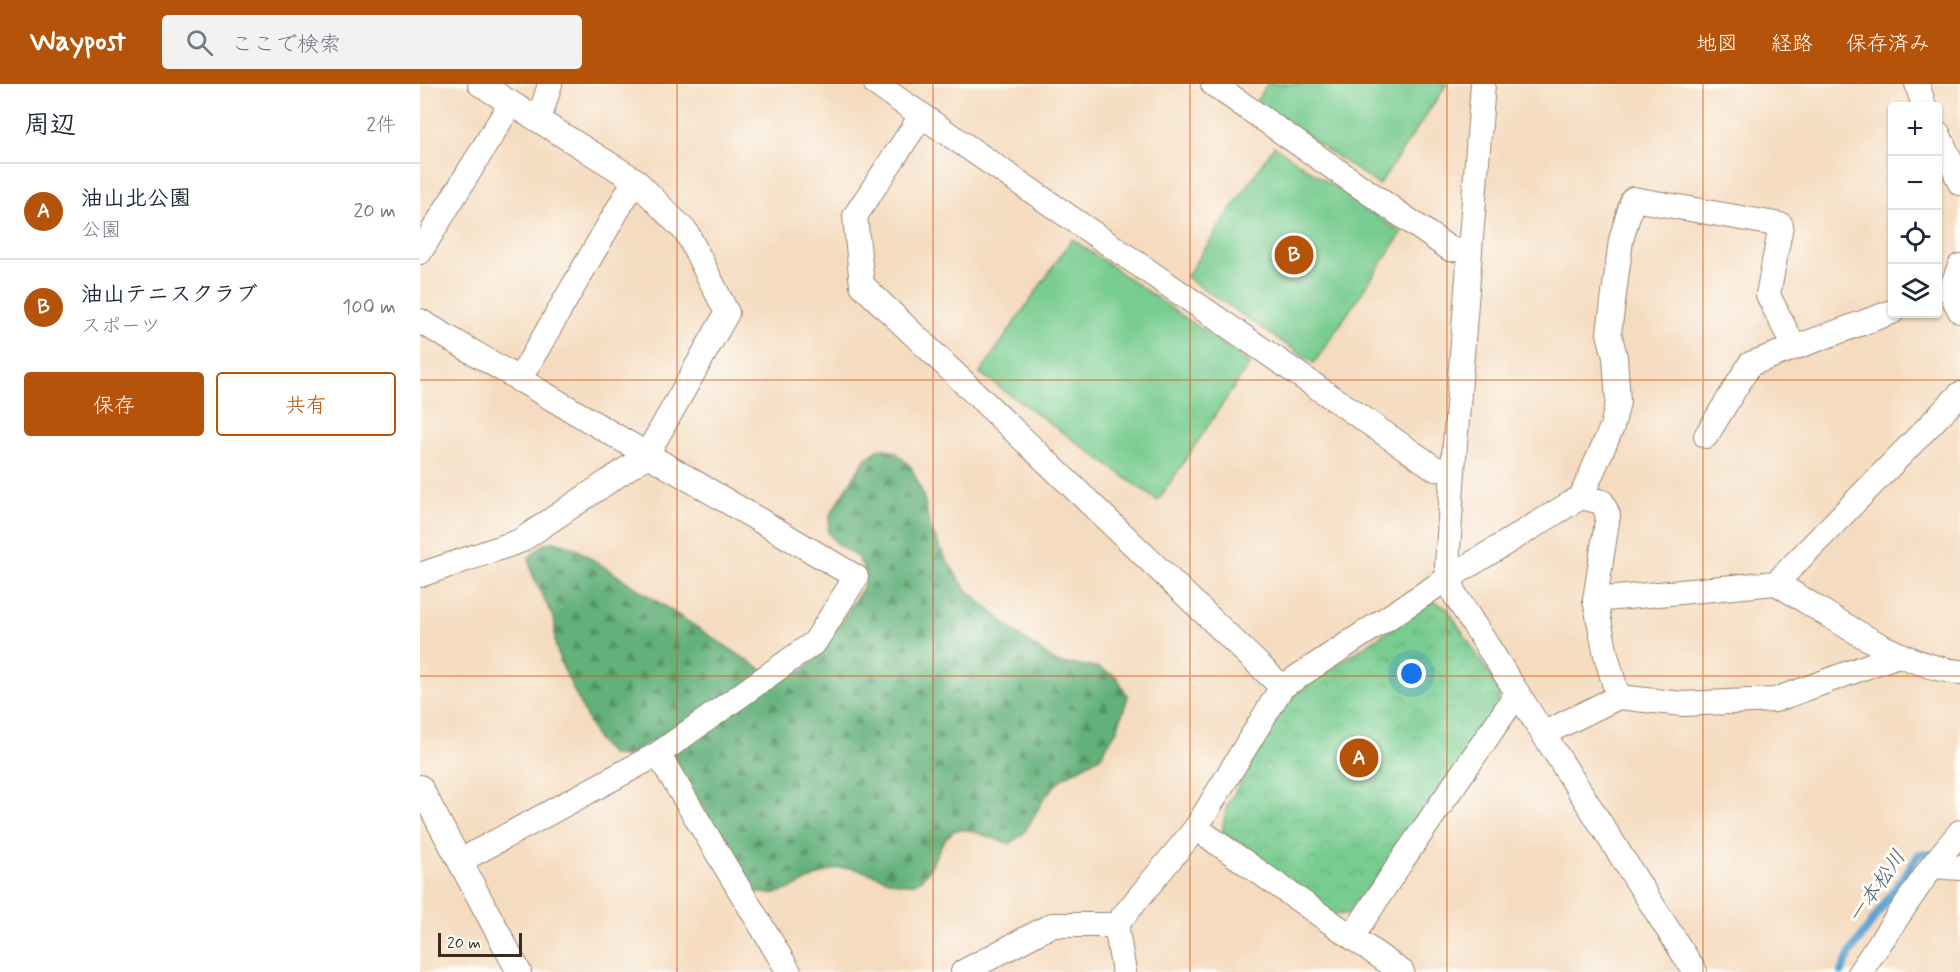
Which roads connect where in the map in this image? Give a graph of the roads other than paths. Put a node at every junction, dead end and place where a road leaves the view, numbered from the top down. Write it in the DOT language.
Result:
graph roads {
  1 [pos="480,84"];
  2 [pos="550,84"];
  3 [pos="876,84"];
  4 [pos="1214,84"];
  5 [pos="1483,84"];
  6 [pos="1917,84"];
  7 [pos="1923,102"];
  8 [pos="511,103"];
  9 [pos="922,115"];
  10 [pos="539,120"];
  11 [pos="1942,142"];
  12 [pos="635,180"];
  13 [pos="1960,183"];
  14 [pos="1470,250"];
  15 [pos="420,252"];
  16 [pos="1960,266"];
  17 [pos="1949,299"];
  18 [pos="1888,314"];
  19 [pos="420,321"];
  20 [pos="1794,347"];
  21 [pos="519,380"];
  22 [pos="1960,394"];
  23 [pos="1706,436"];
  24 [pos="646,456"];
  25 [pos="1453,470"];
  26 [pos="1581,497"];
  27 [pos="420,575"];
  28 [pos="1450,577"];
  29 [pos="1776,583"];
  30 [pos="1595,600"];
  31 [pos="1898,655"];
  32 [pos="1960,672"];
  33 [pos="1282,687"];
  34 [pos="1517,694"];
  35 [pos="1618,697"];
  36 [pos="1543,734"];
  37 [pos="658,754"];
  38 [pos="420,787"];
  39 [pos="1196,828"];
  40 [pos="1958,834"];
  41 [pos="460,861"];
  42 [pos="1932,866"];
  43 [pos="1960,868"];
  44 [pos="1116,925"];
  45 [pos="1352,937"];
  46 [pos="779,968"];
  47 [pos="519,972"];
  48 [pos="963,972"];
  49 [pos="1124,972"];
  50 [pos="1402,972"];
  51 [pos="1695,972"];
  52 [pos="1860,972"];
  1 -- 8 [label="street"];
  2 -- 10 [label="street"];
  3 -- 9 [label="street"];
  4 -- 14 [label="street"];
  5 -- 14 [label="street"];
  6 -- 7 [label="street"];
  8 -- 10 [label="street"];
  8 -- 15 [label="street"];
  9 -- 25 [label="street"];
  9 -- 33 [label="street"];
  10 -- 12 [label="street"];
  11 -- 13 [label="street"];
  12 -- 21 [label="street"];
  12 -- 24 [label="street"];
  14 -- 25 [label="street"];
  16 -- 17 [label="street"];
  18 -- 20 [label="street"];
  19 -- 21 [label="street"];
  20 -- 23 [label="street"];
  20 -- 26 [label="street"];
  21 -- 24 [label="street"];
  22 -- 29 [label="street"];
  24 -- 27 [label="street"];
  24 -- 37 [label="street"];
  25 -- 28 [label="street"];
  26 -- 28 [label="street"];
  26 -- 30 [label="street"];
  28 -- 33 [label="street"];
  28 -- 34 [label="street"];
  29 -- 30 [label="street"];
  29 -- 31 [label="street"];
  30 -- 35 [label="street"];
  31 -- 32 [label="street"];
  31 -- 35 [label="street"];
  33 -- 39 [label="street"];
  34 -- 36 [label="street"];
  34 -- 45 [label="street"];
  35 -- 36 [label="street"];
  36 -- 51 [label="street"];
  37 -- 41 [label="street"];
  37 -- 46 [label="street"];
  38 -- 41 [label="street"];
  39 -- 44 [label="street"];
  39 -- 45 [label="street"];
  40 -- 42 [label="street"];
  41 -- 47 [label="street"];
  42 -- 43 [label="street"];
  42 -- 52 [label="street"];
  44 -- 48 [label="street"];
  44 -- 49 [label="street"];
  45 -- 50 [label="street"];
}
